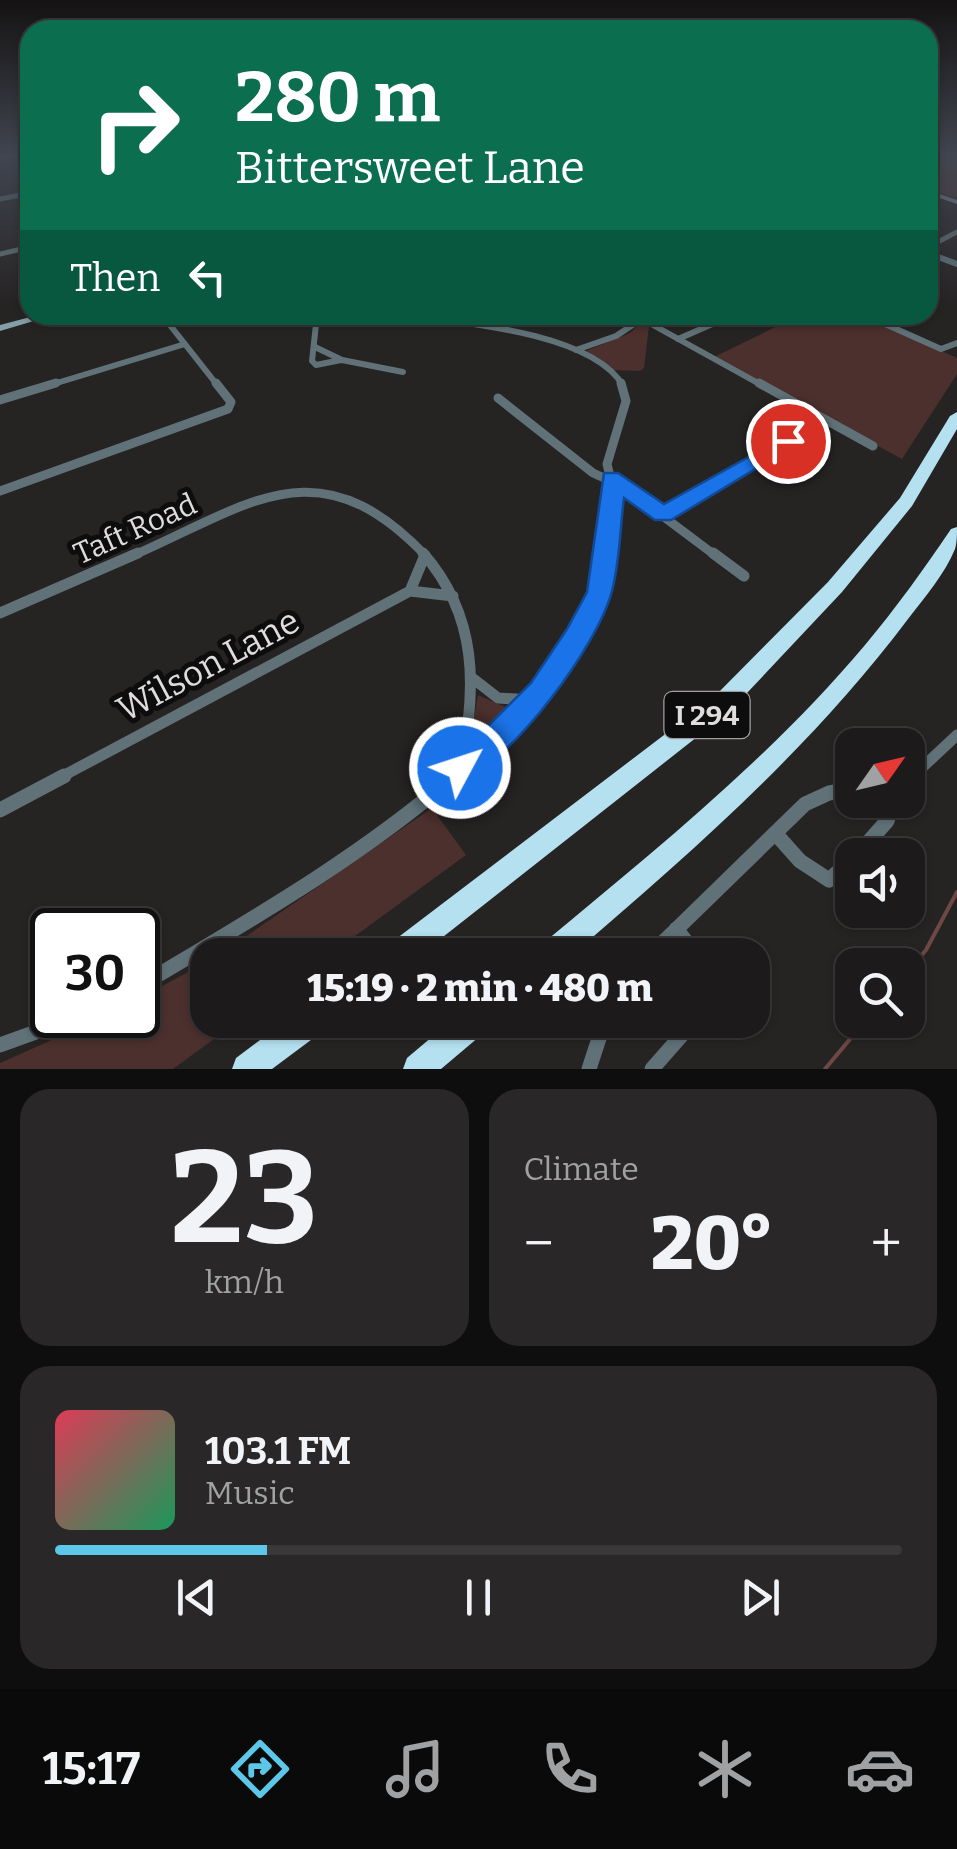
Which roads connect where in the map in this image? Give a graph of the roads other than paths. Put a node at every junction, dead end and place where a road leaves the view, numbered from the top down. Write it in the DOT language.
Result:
graph roads {
  1 [pos="170,325"];
  2 [pos="316,325"];
  3 [pos="478,325"];
  4 [pos="634,325"];
  5 [pos="656,325"];
  6 [pos="711,325"];
  7 [pos="888,325"];
  8 [pos="678,340"];
  9 [pos="957,343"];
  10 [pos="185,344"];
  11 [pos="315,348"];
  12 [pos="576,350"];
  13 [pos="342,360"];
  14 [pos="403,372"];
  15 [pos="498,398"];
  16 [pos="0,400"];
  17 [pos="957,416"];
  18 [pos="824,420"];
  19 [pos="873,446"];
  20 [pos="611,478"];
  21 [pos="0,491"];
  22 [pos="663,514"];
  23 [pos="957,534"];
  24 [pos="426,555"];
  25 [pos="744,576"];
  26 [pos="410,590"];
  27 [pos="454,596"];
  28 [pos="0,613"];
  29 [pos="471,677"];
  30 [pos="534,699"];
  31 [pos="957,736"];
  32 [pos="460,768"];
  33 [pos="925,770"];
  34 [pos="835,792"];
  35 [pos="0,810"];
  36 [pos="888,818"];
  37 [pos="776,832"];
  38 [pos="872,838"];
  39 [pos="835,874"];
  40 [pos="676,929"];
  41 [pos="420,938"];
  42 [pos="571,938"];
  43 [pos="667,938"];
  44 [pos="683,938"];
  45 [pos="160,974"];
  46 [pos="30,1034"];
  47 [pos="288,1038"];
  48 [pos="454,1038"];
  49 [pos="599,1038"];
  50 [pos="679,1038"];
  51 [pos="0,1045"];
  52 [pos="247,1069"];
  53 [pos="418,1069"];
  54 [pos="589,1069"];
  55 [pos="652,1069"];
  1 -- 10 [label="street"];
  2 -- 11 [label="street"];
  3 -- 12 [label="street"];
  4 -- 12 [label="street"];
  5 -- 8 [label="street"];
  6 -- 8 [label="street"];
  7 -- 9 [label="street"];
  8 -- 18 [label="street"];
  10 -- 16 [label="street"];
  10 -- 21 [label="street"];
  11 -- 13 [label="street"];
  11 -- 13 [label="street"];
  12 -- 20 [label="street"];
  13 -- 14 [label="street"];
  15 -- 20 [label="street"];
  17 -- 41 [label="highway, I 294"];
  18 -- 19 [label="street"];
  18 -- 22 [label="street"];
  20 -- 22 [label="street"];
  20 -- 30 [label="street"];
  22 -- 25 [label="street"];
  23 -- 42 [label="highway, I 294"];
  24 -- 26 [label="street"];
  24 -- 27 [label="street"];
  24 -- 28 [label="street, Taft Road"];
  26 -- 27 [label="street"];
  26 -- 35 [label="street, Wilson Lane"];
  27 -- 29 [label="street"];
  29 -- 30 [label="street"];
  29 -- 32 [label="street"];
  30 -- 32 [label="street"];
  31 -- 33 [label="street"];
  32 -- 45 [label="street"];
  34 -- 37 [label="street"];
  36 -- 38 [label="street"];
  37 -- 39 [label="street"];
  37 -- 40 [label="street"];
  40 -- 43 [label="street"];
  40 -- 44 [label="street"];
  46 -- 51 [label="street"];
  47 -- 52 [label="highway"];
  48 -- 53 [label="highway"];
  49 -- 54 [label="street"];
  50 -- 55 [label="street"];
}
